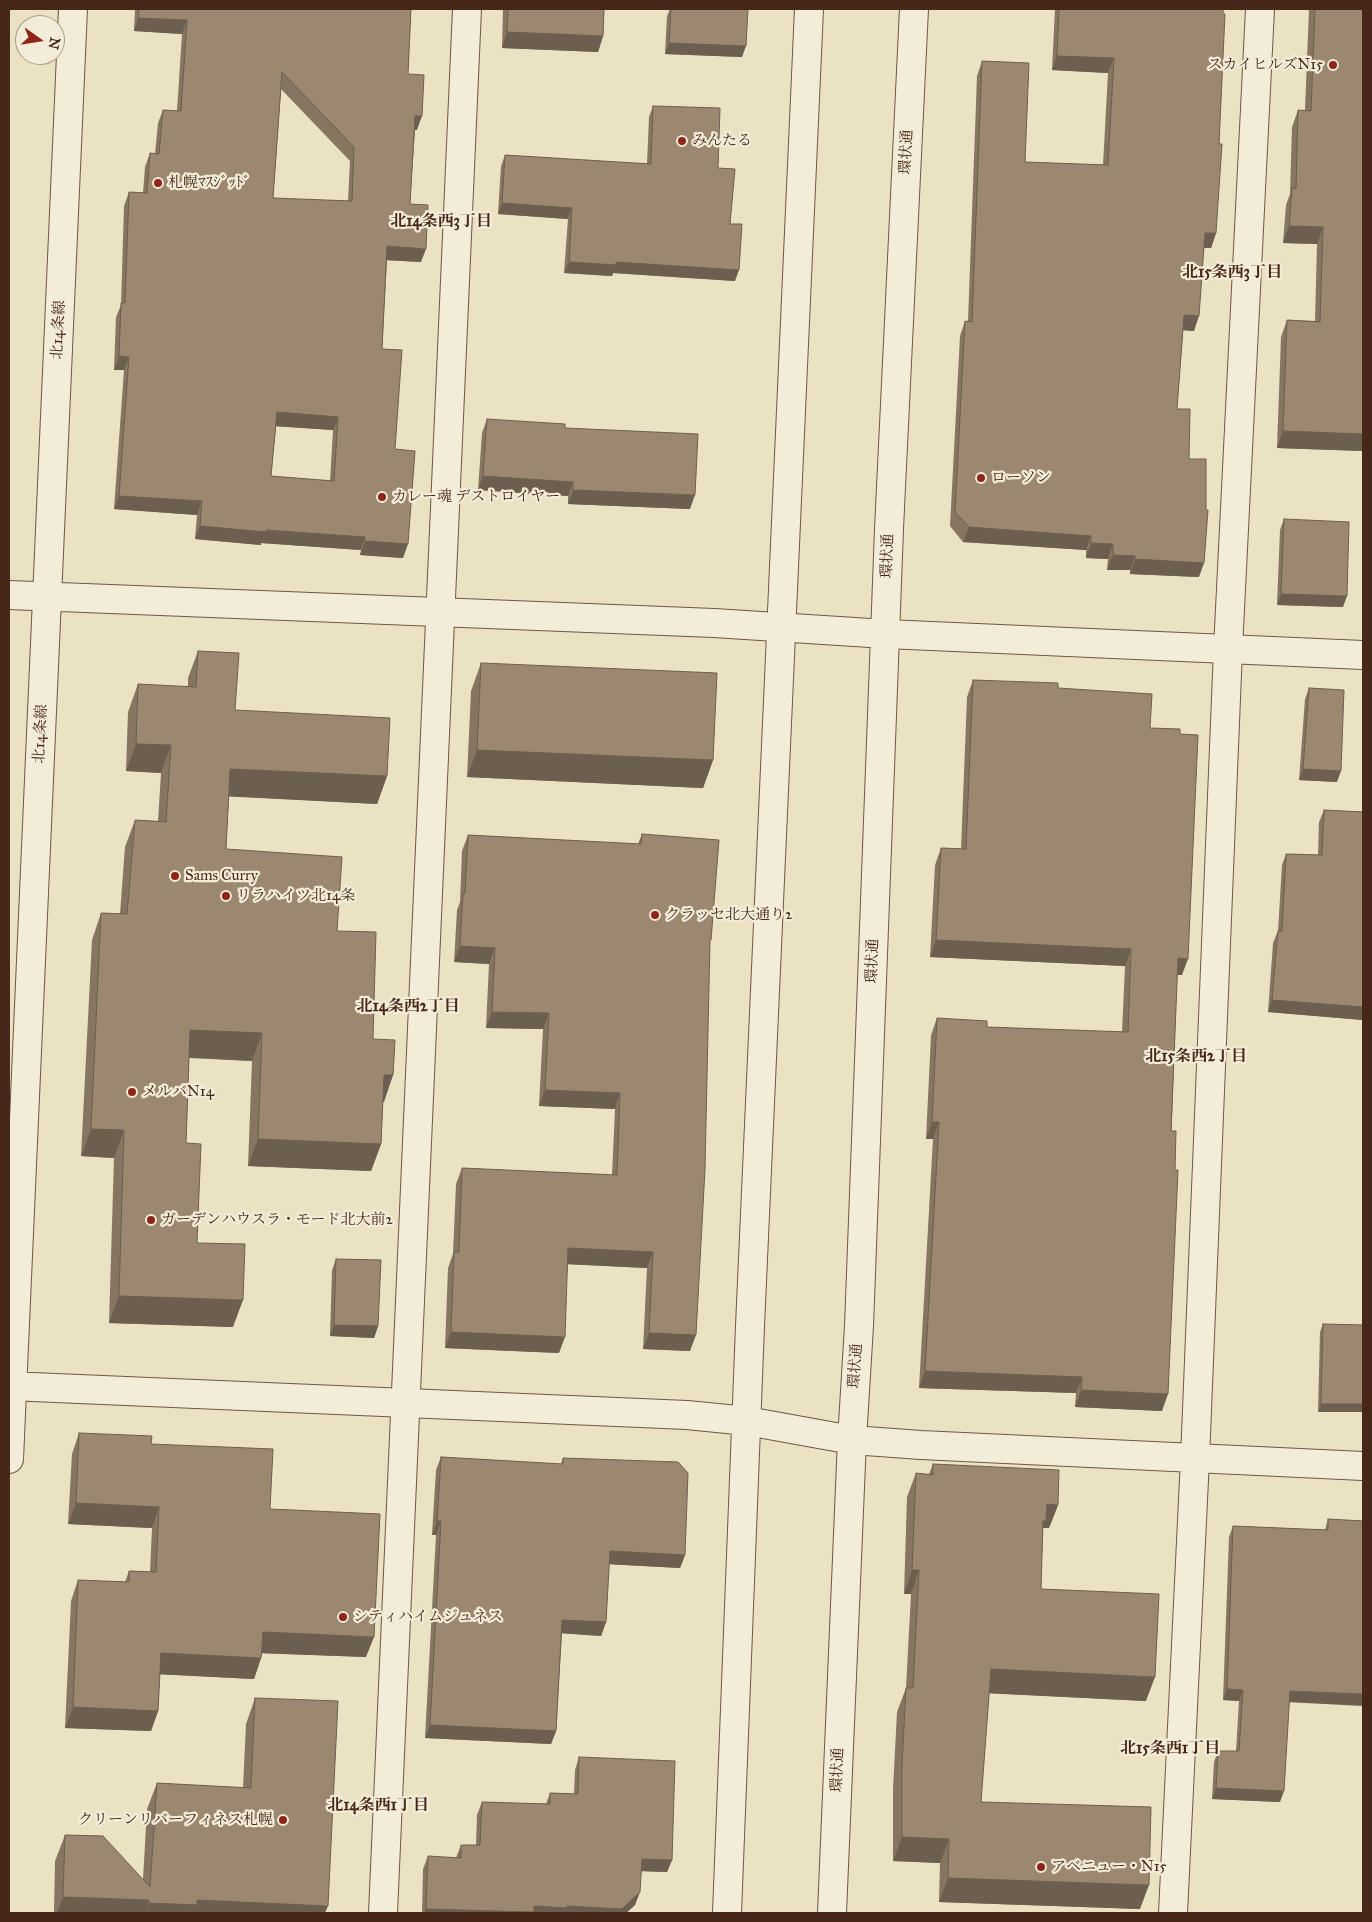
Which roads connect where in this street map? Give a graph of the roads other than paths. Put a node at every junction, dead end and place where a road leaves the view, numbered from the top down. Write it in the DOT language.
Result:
graph roads {
  1 [pos="73,9"];
  2 [pos="467,9"];
  3 [pos="809,9"];
  4 [pos="914,9"];
  5 [pos="1260,9"];
  6 [pos="9,595"];
  7 [pos="47,596"];
  8 [pos="442,612"];
  9 [pos="782,627"];
  10 [pos="886,634"];
  11 [pos="1228,649"];
  12 [pos="1363,655"];
  13 [pos="10,1386"];
  14 [pos="406,1403"];
  15 [pos="747,1421"];
  16 [pos="852,1440"];
  17 [pos="1195,1459"];
  18 [pos="9,1460"];
  19 [pos="1363,1466"];
  20 [pos="383,1913"];
  21 [pos="727,1913"];
  22 [pos="832,1913"];
  23 [pos="1173,1913"];
  1 -- 7 [label="street, 北14条線"];
  2 -- 8 [label="street"];
  3 -- 9 [label="street"];
  4 -- 10 [label="street, 環状通"];
  5 -- 11 [label="street"];
  6 -- 7 [label="street"];
  7 -- 8 [label="street"];
  7 -- 13 [label="street, 北14条線"];
  8 -- 9 [label="street"];
  8 -- 14 [label="street"];
  9 -- 10 [label="street"];
  9 -- 15 [label="street"];
  10 -- 11 [label="street"];
  10 -- 16 [label="street, 環状通"];
  11 -- 12 [label="street"];
  11 -- 17 [label="street"];
  13 -- 14 [label="street"];
  13 -- 18 [label="street, 北14条線"];
  14 -- 15 [label="street"];
  14 -- 20 [label="street"];
  15 -- 16 [label="street"];
  15 -- 21 [label="street"];
  16 -- 17 [label="street"];
  16 -- 22 [label="street, 環状通"];
  17 -- 19 [label="street"];
  17 -- 23 [label="street"];
}
